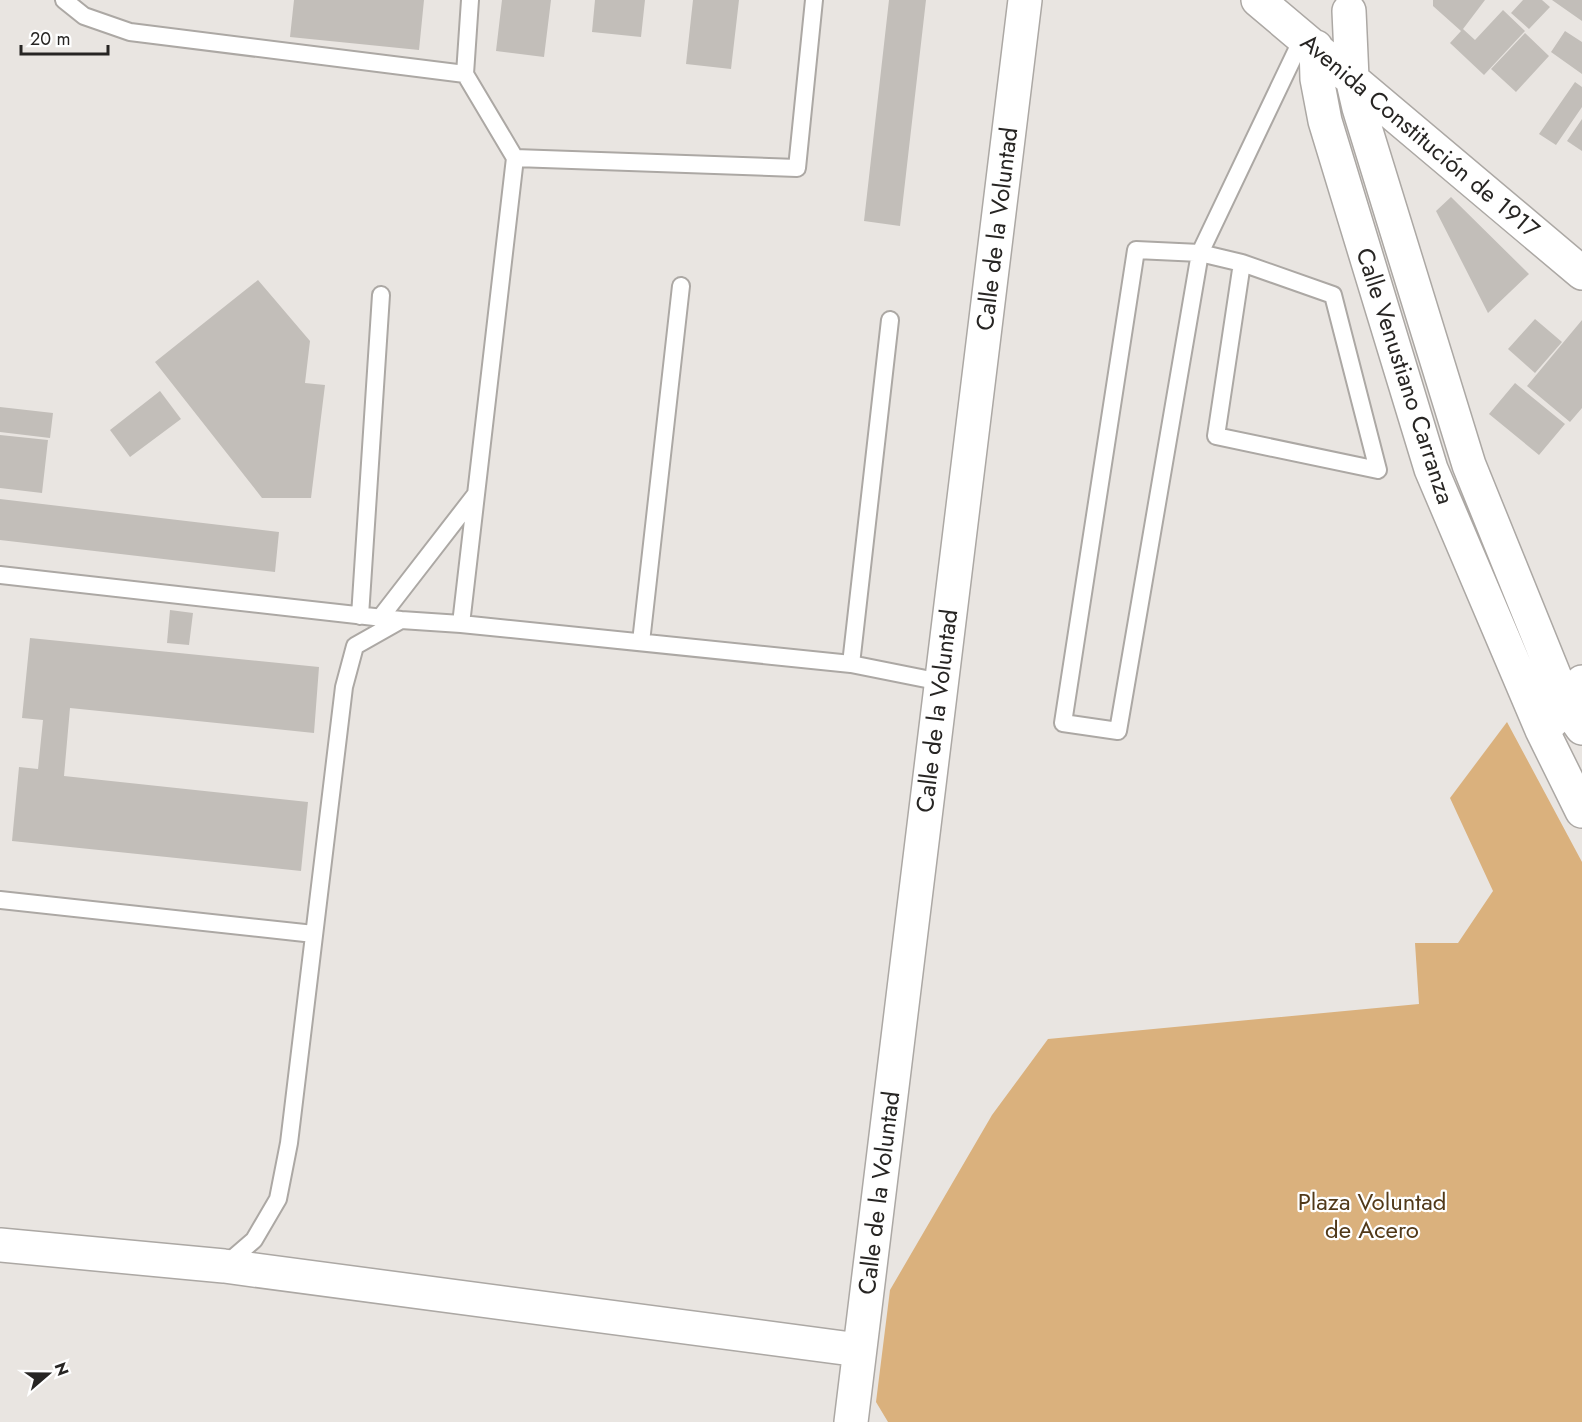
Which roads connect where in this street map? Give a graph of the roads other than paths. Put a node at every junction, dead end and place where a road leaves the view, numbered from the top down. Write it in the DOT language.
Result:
graph roads {
  1 [pos="64,0"];
  2 [pos="470,0"];
  3 [pos="814,0"];
  4 [pos="1025,0"];
  5 [pos="1258,0"];
  6 [pos="1352,6"];
  7 [pos="1310,42"];
  8 [pos="465,74"];
  9 [pos="1352,78"];
  10 [pos="515,158"];
  11 [pos="1200,253"];
  12 [pos="1242,263"];
  13 [pos="1582,273"];
  14 [pos="681,285"];
  15 [pos="381,295"];
  16 [pos="890,320"];
  17 [pos="476,494"];
  18 [pos="0,575"];
  19 [pos="360,616"];
  20 [pos="380,618"];
  21 [pos="401,620"];
  22 [pos="461,624"];
  23 [pos="641,642"];
  24 [pos="850,664"];
  25 [pos="941,682"];
  26 [pos="1577,706"];
  27 [pos="1542,730"];
  28 [pos="1582,811"];
  29 [pos="0,900"];
  30 [pos="314,934"];
  31 [pos="0,1245"];
  32 [pos="225,1266"];
  33 [pos="860,1350"];
  34 [pos="851,1422"];
  1 -- 8 [label="lane"];
  2 -- 8 [label="lane"];
  3 -- 10 [label="lane"];
  4 -- 25 [label="street, Calle de la Voluntad"];
  5 -- 7 [label="street, Avenida Constitución de 1917"];
  6 -- 7 [label="street"];
  6 -- 9 [label="street, Calle Venustiano Carranza"];
  7 -- 9 [label="street, Avenida Constitución de 1917"];
  7 -- 11 [label="lane"];
  7 -- 27 [label="street, Calle Venustiano Carranza"];
  8 -- 10 [label="lane"];
  9 -- 13 [label="street, Avenida Constitución de 1917"];
  9 -- 26 [label="street, Calle Venustiano Carranza"];
  10 -- 17 [label="lane"];
  11 -- 11 [label="lane"];
  11 -- 12 [label="lane"];
  12 -- 12 [label="lane"];
  14 -- 23 [label="lane"];
  15 -- 19 [label="lane"];
  16 -- 24 [label="lane"];
  17 -- 20 [label="lane"];
  17 -- 22 [label="lane"];
  18 -- 19 [label="lane"];
  19 -- 20 [label="lane"];
  20 -- 21 [label="lane"];
  21 -- 22 [label="lane"];
  21 -- 30 [label="lane"];
  22 -- 23 [label="lane"];
  23 -- 24 [label="lane"];
  24 -- 25 [label="lane"];
  25 -- 33 [label="street, Calle de la Voluntad"];
  26 -- 27 [label="street, Calle Venustiano Carranza"];
  27 -- 28 [label="street"];
  29 -- 30 [label="lane"];
  30 -- 32 [label="lane"];
  31 -- 32 [label="street"];
  32 -- 33 [label="street"];
  33 -- 34 [label="street, Calle de la Voluntad"];
}
